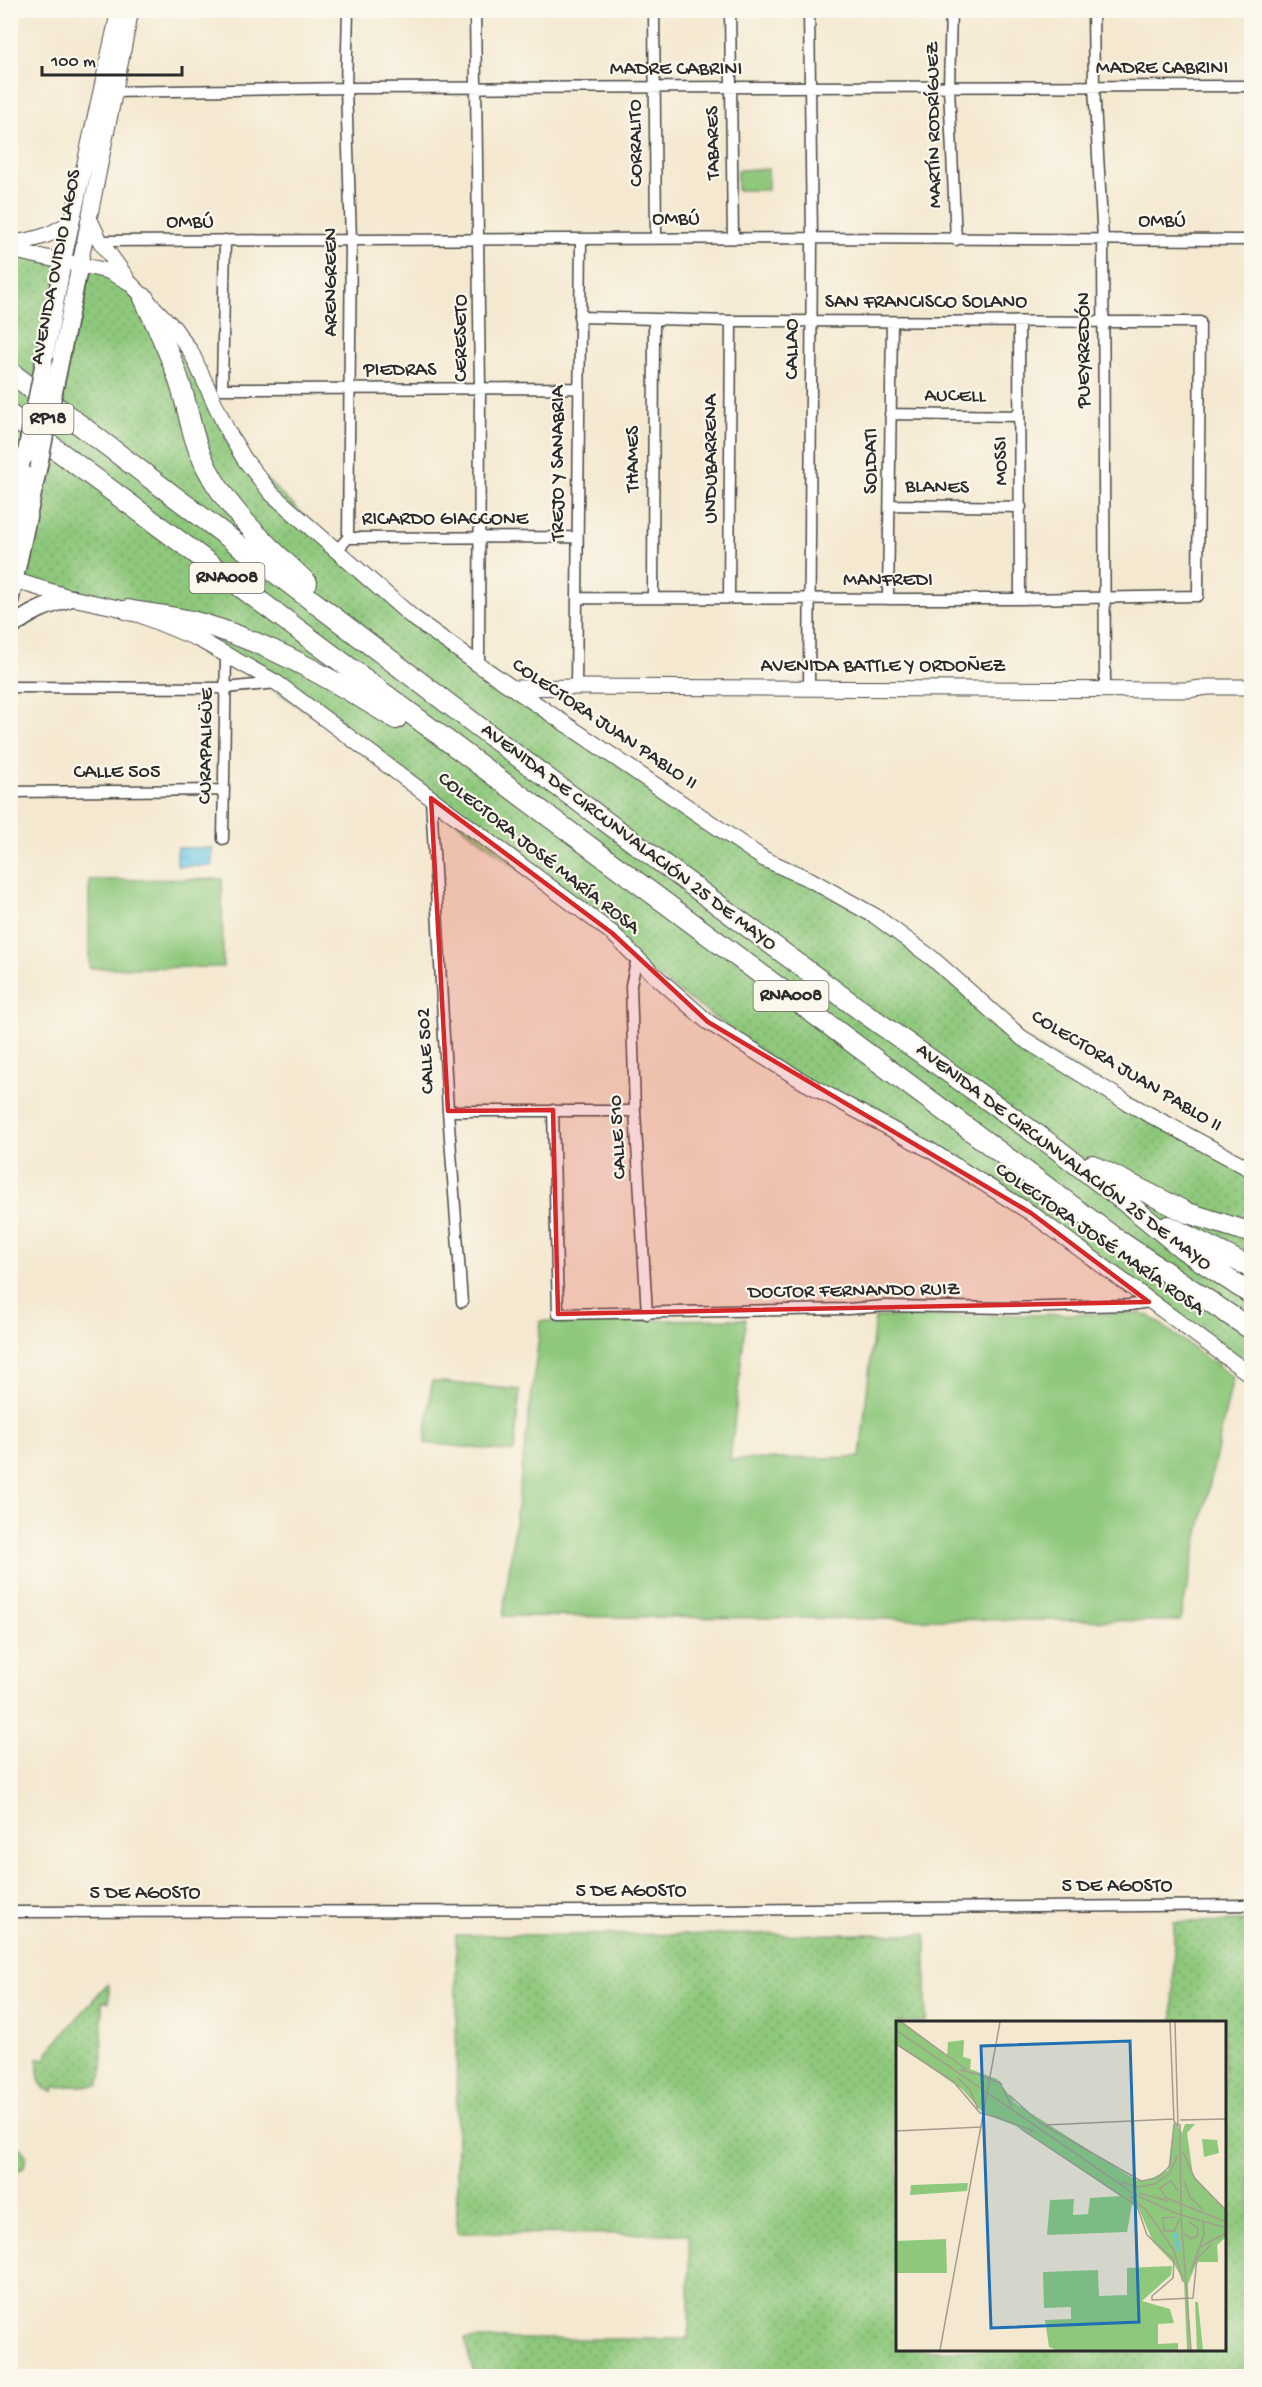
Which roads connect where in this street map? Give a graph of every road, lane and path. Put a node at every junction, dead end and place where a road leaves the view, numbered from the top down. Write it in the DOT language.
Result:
graph roads {
  1 [pos="119,10"];
  2 [pos="131,10"];
  3 [pos="348,10"];
  4 [pos="475,10"];
  5 [pos="654,10"];
  6 [pos="730,10"];
  7 [pos="809,10"];
  8 [pos="951,10"];
  9 [pos="1093,10"];
  10 [pos="1251,86"];
  11 [pos="949,87"];
  12 [pos="1094,87"];
  13 [pos="346,88"];
  14 [pos="654,88"];
  15 [pos="731,88"];
  16 [pos="809,88"];
  17 [pos="475,89"];
  18 [pos="107,92"];
  19 [pos="89,218"];
  20 [pos="72,221"];
  21 [pos="812,237"];
  22 [pos="656,238"];
  23 [pos="733,238"];
  24 [pos="581,239"];
  25 [pos="225,240"];
  26 [pos="351,240"];
  27 [pos="479,240"];
  28 [pos="956,240"];
  29 [pos="1103,240"];
  30 [pos="1251,240"];
  31 [pos="100,241"];
  32 [pos="10,243"];
  33 [pos="10,249"];
  34 [pos="71,263"];
  35 [pos="129,282"];
  36 [pos="144,298"];
  37 [pos="579,317"];
  38 [pos="654,319"];
  39 [pos="731,321"];
  40 [pos="811,321"];
  41 [pos="892,322"];
  42 [pos="1019,322"];
  43 [pos="1103,322"];
  44 [pos="10,372"];
  45 [pos="480,388"];
  46 [pos="578,388"];
  47 [pos="350,389"];
  48 [pos="217,393"];
  49 [pos="890,414"];
  50 [pos="10,415"];
  51 [pos="1019,416"];
  52 [pos="890,505"];
  53 [pos="1021,507"];
  54 [pos="10,530"];
  55 [pos="577,537"];
  56 [pos="348,538"];
  57 [pos="481,538"];
  58 [pos="337,550"];
  59 [pos="13,580"];
  60 [pos="1198,596"];
  61 [pos="72,598"];
  62 [pos="577,598"];
  63 [pos="653,598"];
  64 [pos="729,598"];
  65 [pos="1103,598"];
  66 [pos="810,599"];
  67 [pos="888,599"];
  68 [pos="1020,599"];
  69 [pos="10,602"];
  70 [pos="128,610"];
  71 [pos="10,629"];
  72 [pos="226,655"];
  73 [pos="479,665"];
  74 [pos="400,668"];
  75 [pos="277,683"];
  76 [pos="10,687"];
  77 [pos="576,687"];
  78 [pos="1251,687"];
  79 [pos="225,688"];
  80 [pos="514,688"];
  81 [pos="809,688"];
  82 [pos="1105,690"];
  83 [pos="444,740"];
  84 [pos="224,790"];
  85 [pos="10,792"];
  86 [pos="431,798"];
  87 [pos="223,838"];
  88 [pos="637,958"];
  89 [pos="554,1110"];
  90 [pos="448,1111"];
  91 [pos="635,1111"];
  92 [pos="1053,1146"];
  93 [pos="1251,1170"];
  94 [pos="1132,1207"];
  95 [pos="1251,1233"];
  96 [pos="1251,1268"];
  97 [pos="1251,1295"];
  98 [pos="462,1302"];
  99 [pos="1149,1302"];
  100 [pos="1212,1306"];
  101 [pos="647,1314"];
  102 [pos="1251,1330"];
  103 [pos="1251,1339"];
  104 [pos="1251,1376"];
  105 [pos="1251,1905"];
  106 [pos="10,1912"];
  1 -- 18 [label="main road, AVENIDA OVIDIO LAGOS"];
  2 -- 18 [label="main road, AVENIDA OVIDIO LAGOS"];
  3 -- 13 [label="street, ARENGREEN"];
  4 -- 17 [label="street, CERESETO"];
  5 -- 14 [label="street, CORRALITO"];
  6 -- 15 [label="street, TABARES"];
  7 -- 16 [label="street, CALLAO"];
  8 -- 11 [label="street, MARTÍN RODRÍGUEZ"];
  9 -- 12 [label="street, PUEYRREDÓN"];
  10 -- 12 [label="street, MADRE CABRINI"];
  11 -- 12 [label="street, MADRE CABRINI"];
  11 -- 16 [label="street, MADRE CABRINI"];
  11 -- 28 [label="street, MARTÍN RODRÍGUEZ"];
  12 -- 29 [label="street, PUEYRREDÓN"];
  13 -- 17 [label="street, MADRE CABRINI"];
  13 -- 18 [label="street, MADRE CABRINI"];
  13 -- 26 [label="street, ARENGREEN"];
  14 -- 15 [label="street, MADRE CABRINI"];
  14 -- 17 [label="street, MADRE CABRINI"];
  14 -- 22 [label="street, CORRALITO"];
  15 -- 16 [label="street, MADRE CABRINI"];
  15 -- 23 [label="street, TABARES"];
  16 -- 21 [label="street, CALLAO"];
  17 -- 27 [label="street, CERESETO"];
  18 -- 19 [label="main road, AVENIDA OVIDIO LAGOS"];
  18 -- 20 [label="main road, AVENIDA OVIDIO LAGOS"];
  19 -- 31 [label="main road"];
  19 -- 34 [label="main road, AVENIDA OVIDIO LAGOS"];
  20 -- 32 [label="main road"];
  20 -- 34 [label="main road, AVENIDA OVIDIO LAGOS"];
  21 -- 23 [label="street, OMBÚ"];
  21 -- 28 [label="street, OMBÚ"];
  21 -- 40 [label="street, CALLAO"];
  22 -- 23 [label="street, OMBÚ"];
  22 -- 24 [label="street, OMBÚ"];
  24 -- 27 [label="street, OMBÚ"];
  24 -- 37 [label="street, TREJO Y SANABRIA"];
  25 -- 26 [label="street, OMBÚ"];
  25 -- 31 [label="street, OMBÚ"];
  25 -- 48 [label="street"];
  26 -- 27 [label="street, OMBÚ"];
  26 -- 47 [label="street, ARENGREEN"];
  27 -- 45 [label="street, CERESETO"];
  28 -- 29 [label="street, OMBÚ"];
  29 -- 30 [label="street, OMBÚ"];
  29 -- 43 [label="street, PUEYRREDÓN"];
  31 -- 35 [label="main road"];
  33 -- 34 [label="main road, COLECTORA JUAN PABLO II"];
  34 -- 35 [label="main road, COLECTORA JUAN PABLO II"];
  34 -- 54 [label="main road, AVENIDA OVIDIO LAGOS / RP18, bridge"];
  34 -- 59 [label="main road, AVENIDA OVIDIO LAGOS / RP18, bridge"];
  35 -- 36 [label="main road, COLECTORA JUAN PABLO II"];
  36 -- 48 [label="main road, COLECTORA JUAN PABLO II"];
  36 -- 74 [label="highway"];
  37 -- 38 [label="street, SAN FRANCISCO SOLANO"];
  37 -- 46 [label="street, TREJO Y SANABRIA"];
  38 -- 39 [label="street, SAN FRANCISCO SOLANO"];
  38 -- 63 [label="street, THAMES"];
  39 -- 40 [label="street, SAN FRANCISCO SOLANO"];
  39 -- 64 [label="street, UNDUBARRENA"];
  40 -- 41 [label="street, SAN FRANCISCO SOLANO"];
  40 -- 66 [label="street, CALLAO"];
  41 -- 42 [label="street, SAN FRANCISCO SOLANO"];
  41 -- 49 [label="street, SOLDATI"];
  42 -- 43 [label="street, SAN FRANCISCO SOLANO"];
  42 -- 51 [label="street, MOSSI"];
  43 -- 60 [label="street, SAN FRANCISCO SOLANO"];
  43 -- 65 [label="street, PUEYRREDÓN"];
  44 -- 74 [label="highway, AVENIDA DE CIRCUNVALACIÓN 25 DE MAYO / RNA008"];
  45 -- 46 [label="street, PIEDRAS"];
  45 -- 47 [label="street, PIEDRAS"];
  45 -- 57 [label="street, CERESETO"];
  46 -- 55 [label="street, TREJO Y SANABRIA"];
  47 -- 48 [label="street, PIEDRAS"];
  47 -- 56 [label="street, ARENGREEN"];
  48 -- 58 [label="main road, COLECTORA JUAN PABLO II"];
  49 -- 51 [label="street, AUCELL"];
  49 -- 52 [label="street, SOLDATI"];
  50 -- 83 [label="highway, AVENIDA DE CIRCUNVALACIÓN 25 DE MAYO / RNA008"];
  51 -- 53 [label="street, MOSSI"];
  52 -- 53 [label="street, BLANES"];
  52 -- 67 [label="street, SOLDATI"];
  53 -- 68 [label="street, MOSSI"];
  55 -- 57 [label="street, RICARDO GIACCONE"];
  55 -- 62 [label="street, TREJO Y SANABRIA"];
  56 -- 57 [label="street, RICARDO GIACCONE"];
  56 -- 58 [label="street"];
  57 -- 73 [label="street, CERESETO"];
  58 -- 73 [label="main road, COLECTORA JUAN PABLO II"];
  59 -- 61 [label="main road, COLECTORA JOSÉ MARÍA ROSA"];
  59 -- 69 [label="main road, AVENIDA OVIDIO LAGOS / RP18"];
  60 -- 65 [label="street, MANFREDI"];
  61 -- 70 [label="main road, COLECTORA JOSÉ MARÍA ROSA"];
  61 -- 71 [label="main road"];
  62 -- 63 [label="street, MANFREDI"];
  62 -- 77 [label="street, TREJO Y SANABRIA"];
  63 -- 64 [label="street, MANFREDI"];
  64 -- 66 [label="street, MANFREDI"];
  65 -- 68 [label="street, MANFREDI"];
  65 -- 82 [label="street, PUEYRREDÓN"];
  66 -- 67 [label="street, MANFREDI"];
  66 -- 81 [label="street, CALLAO"];
  67 -- 68 [label="street, MANFREDI"];
  70 -- 72 [label="main road, COLECTORA JOSÉ MARÍA ROSA"];
  70 -- 83 [label="highway"];
  72 -- 75 [label="main road, COLECTORA JOSÉ MARÍA ROSA"];
  72 -- 79 [label="street, CURAPALIGÜE"];
  73 -- 80 [label="main road, COLECTORA JUAN PABLO II"];
  74 -- 92 [label="highway, AVENIDA DE CIRCUNVALACIÓN 25 DE MAYO / RNA008"];
  75 -- 79 [label="street"];
  75 -- 86 [label="main road, COLECTORA JOSÉ MARÍA ROSA"];
  76 -- 79 [label="street"];
  77 -- 80 [label="main road, AVENIDA BATTLE Y ORDOÑEZ"];
  77 -- 81 [label="main road, AVENIDA BATTLE Y ORDOÑEZ"];
  78 -- 82 [label="main road, AVENIDA BATTLE Y ORDOÑEZ"];
  79 -- 84 [label="street, CURAPALIGÜE"];
  80 -- 93 [label="main road, COLECTORA JUAN PABLO II"];
  81 -- 82 [label="main road, AVENIDA BATTLE Y ORDOÑEZ"];
  83 -- 100 [label="highway, AVENIDA DE CIRCUNVALACIÓN 25 DE MAYO / RNA008"];
  84 -- 85 [label="street, CALLE 505"];
  84 -- 87 [label="street, CURAPALIGÜE"];
  86 -- 88 [label="main road, COLECTORA JOSÉ MARÍA ROSA"];
  86 -- 90 [label="street, CALLE 502"];
  88 -- 91 [label="street, CALLE 510"];
  88 -- 99 [label="main road, COLECTORA JOSÉ MARÍA ROSA"];
  89 -- 90 [label="street"];
  89 -- 91 [label="street"];
  89 -- 101 [label="street, DOCTOR FERNANDO RUIZ"];
  90 -- 98 [label="street, CALLE 502"];
  91 -- 101 [label="street, CALLE 510"];
  92 -- 94 [label="highway, AVENIDA DE CIRCUNVALACIÓN 25 DE MAYO / RNA008"];
  92 -- 95 [label="highway"];
  94 -- 96 [label="highway"];
  94 -- 97 [label="highway, AVENIDA DE CIRCUNVALACIÓN 25 DE MAYO / RNA008"];
  99 -- 101 [label="street, DOCTOR FERNANDO RUIZ"];
  99 -- 104 [label="main road, COLECTORA JOSÉ MARÍA ROSA"];
  100 -- 102 [label="highway, AVENIDA DE CIRCUNVALACIÓN 25 DE MAYO / RNA008"];
  100 -- 103 [label="highway"];
  105 -- 106 [label="street, 5 DE AGOSTO"];
}
